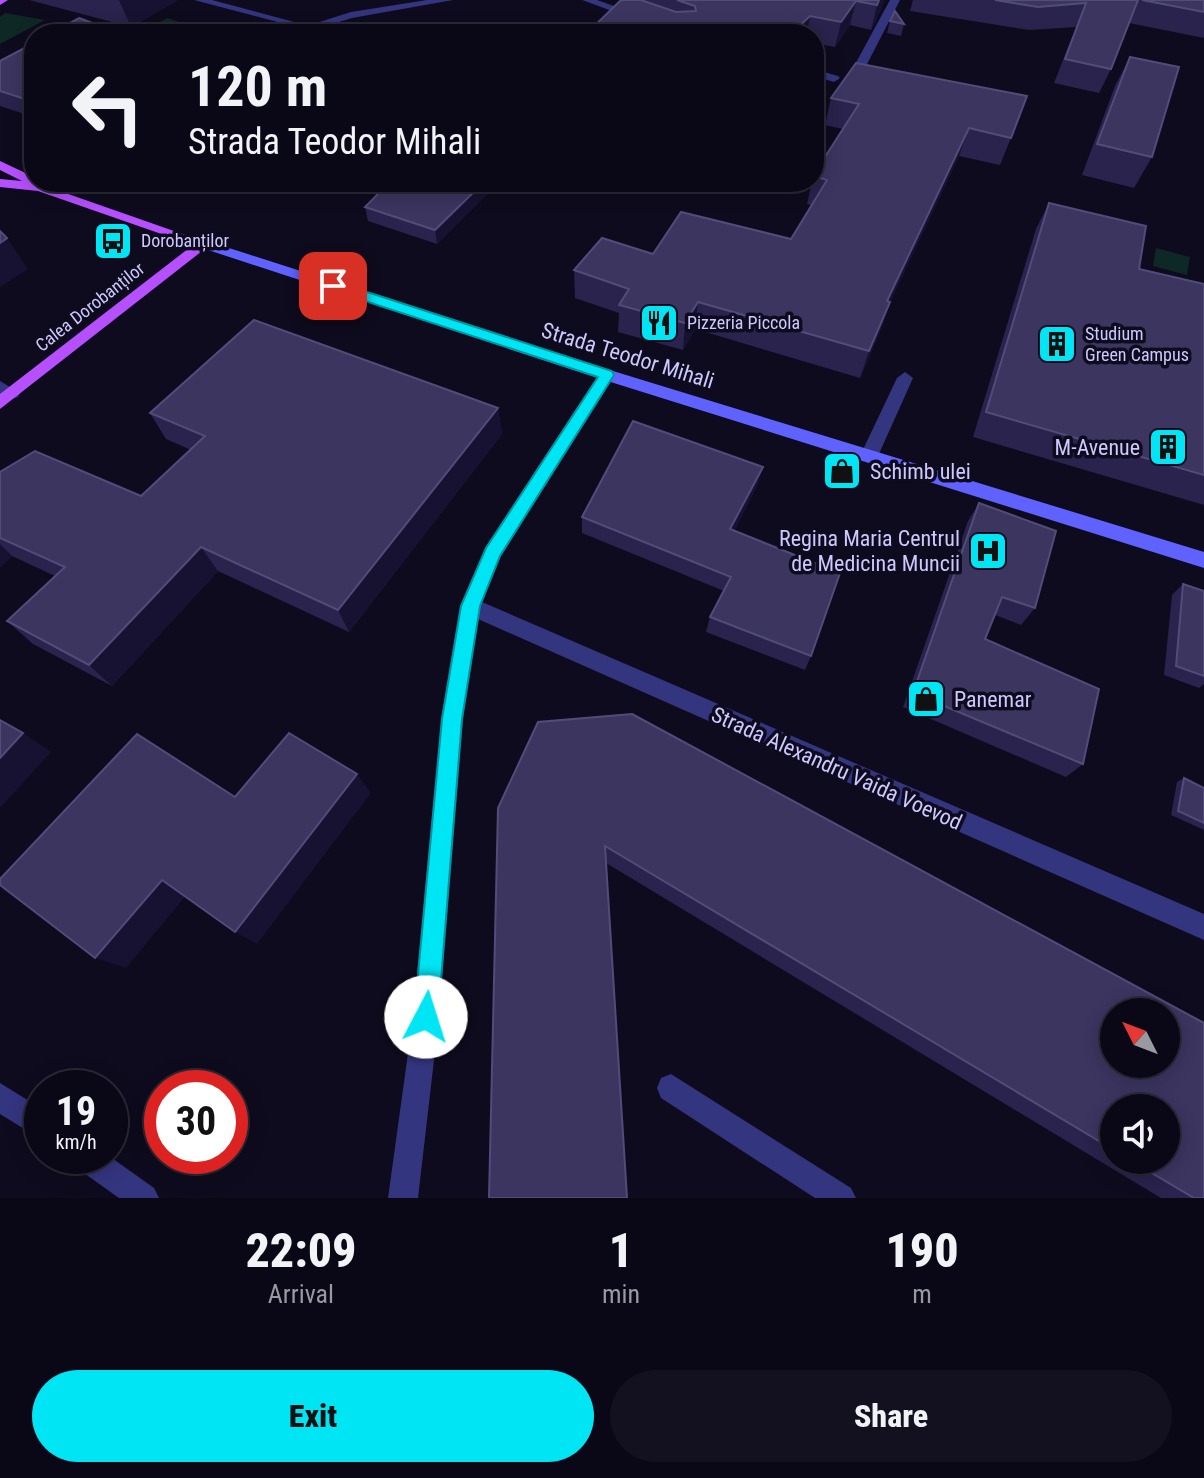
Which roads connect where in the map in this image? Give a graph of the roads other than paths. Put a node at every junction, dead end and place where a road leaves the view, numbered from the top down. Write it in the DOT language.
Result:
graph roads {
  1 [pos="199,0"];
  2 [pos="448,0"];
  3 [pos="587,0"];
  4 [pos="895,0"];
  5 [pos="296,24"];
  6 [pos="319,24"];
  7 [pos="657,24"];
  8 [pos="858,70"];
  9 [pos="824,75"];
  10 [pos="834,78"];
  11 [pos="0,165"];
  12 [pos="24,176"];
  13 [pos="0,183"];
  14 [pos="24,185"];
  15 [pos="24,189"];
  16 [pos="0,192"];
  17 [pos="61,192"];
  18 [pos="204,244"];
  19 [pos="607,375"];
  20 [pos="905,378"];
  21 [pos="4,394"];
  22 [pos="869,456"];
  23 [pos="1204,560"];
  24 [pos="470,606"];
  25 [pos="1204,927"];
  26 [pos="671,1088"];
  27 [pos="0,1097"];
  28 [pos="24,1114"];
  29 [pos="110,1174"];
  30 [pos="144,1198"];
  31 [pos="403,1198"];
  32 [pos="841,1198"];
  1 -- 5 [label="street"];
  2 -- 6 [label="street"];
  3 -- 7 [label="street"];
  4 -- 8 [label="street"];
  9 -- 10 [label="street"];
  11 -- 12 [label="main road"];
  13 -- 14 [label="main road"];
  15 -- 16 [label="main road"];
  17 -- 18 [label="main road, Strada Teodor Mihali"];
  18 -- 19 [label="main road, Strada Teodor Mihali"];
  18 -- 21 [label="main road, Calea Dorobanților"];
  19 -- 22 [label="main road, Strada Teodor Mihali"];
  19 -- 24 [label="street"];
  20 -- 22 [label="street"];
  22 -- 23 [label="main road, Strada Teodor Mihali"];
  24 -- 25 [label="street, Strada Alexandru Vaida Voevod"];
  24 -- 31 [label="street"];
  26 -- 32 [label="street"];
  27 -- 28 [label="street"];
  29 -- 30 [label="street"];
}
